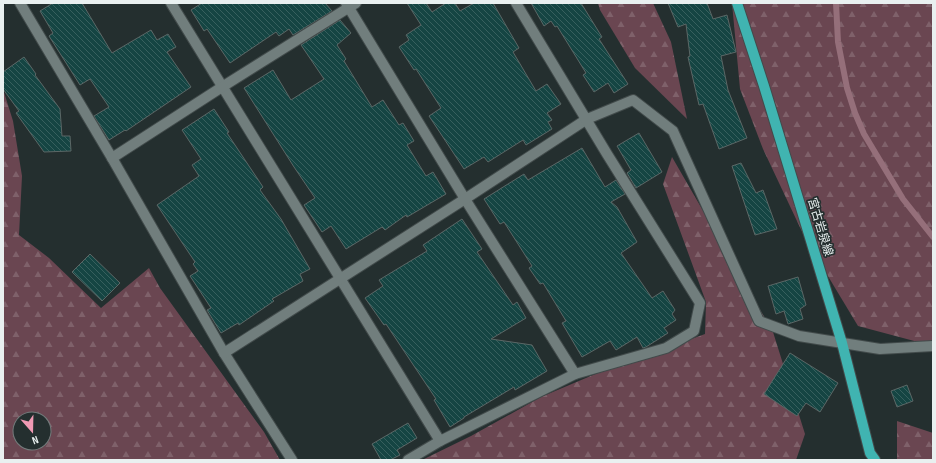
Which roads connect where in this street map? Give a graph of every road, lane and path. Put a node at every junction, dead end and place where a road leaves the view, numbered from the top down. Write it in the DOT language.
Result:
graph roads {
  1 [pos="20,3"];
  2 [pos="171,3"];
  3 [pos="516,3"];
  4 [pos="737,3"];
  5 [pos="350,4"];
  6 [pos="222,87"];
  7 [pos="587,119"];
  8 [pos="112,158"];
  9 [pos="465,199"];
  10 [pos="341,279"];
  11 [pos="842,343"];
  12 [pos="933,346"];
  13 [pos="224,353"];
  14 [pos="575,374"];
  15 [pos="440,441"];
  16 [pos="292,460"];
  17 [pos="408,460"];
  18 [pos="875,460"];
  1 -- 8 [label="street"];
  2 -- 6 [label="street"];
  3 -- 7 [label="street"];
  4 -- 11 [label="main road, 宮古岩泉線"];
  5 -- 6 [label="street"];
  5 -- 9 [label="street"];
  6 -- 8 [label="street"];
  6 -- 10 [label="street"];
  7 -- 9 [label="street"];
  7 -- 11 [label="street"];
  7 -- 14 [label="street"];
  8 -- 13 [label="street"];
  9 -- 10 [label="street"];
  9 -- 14 [label="street"];
  10 -- 13 [label="street"];
  10 -- 15 [label="street"];
  11 -- 12 [label="street"];
  11 -- 18 [label="main road, 宮古岩泉線"];
  13 -- 16 [label="street"];
  14 -- 15 [label="street"];
  15 -- 17 [label="street"];
}
